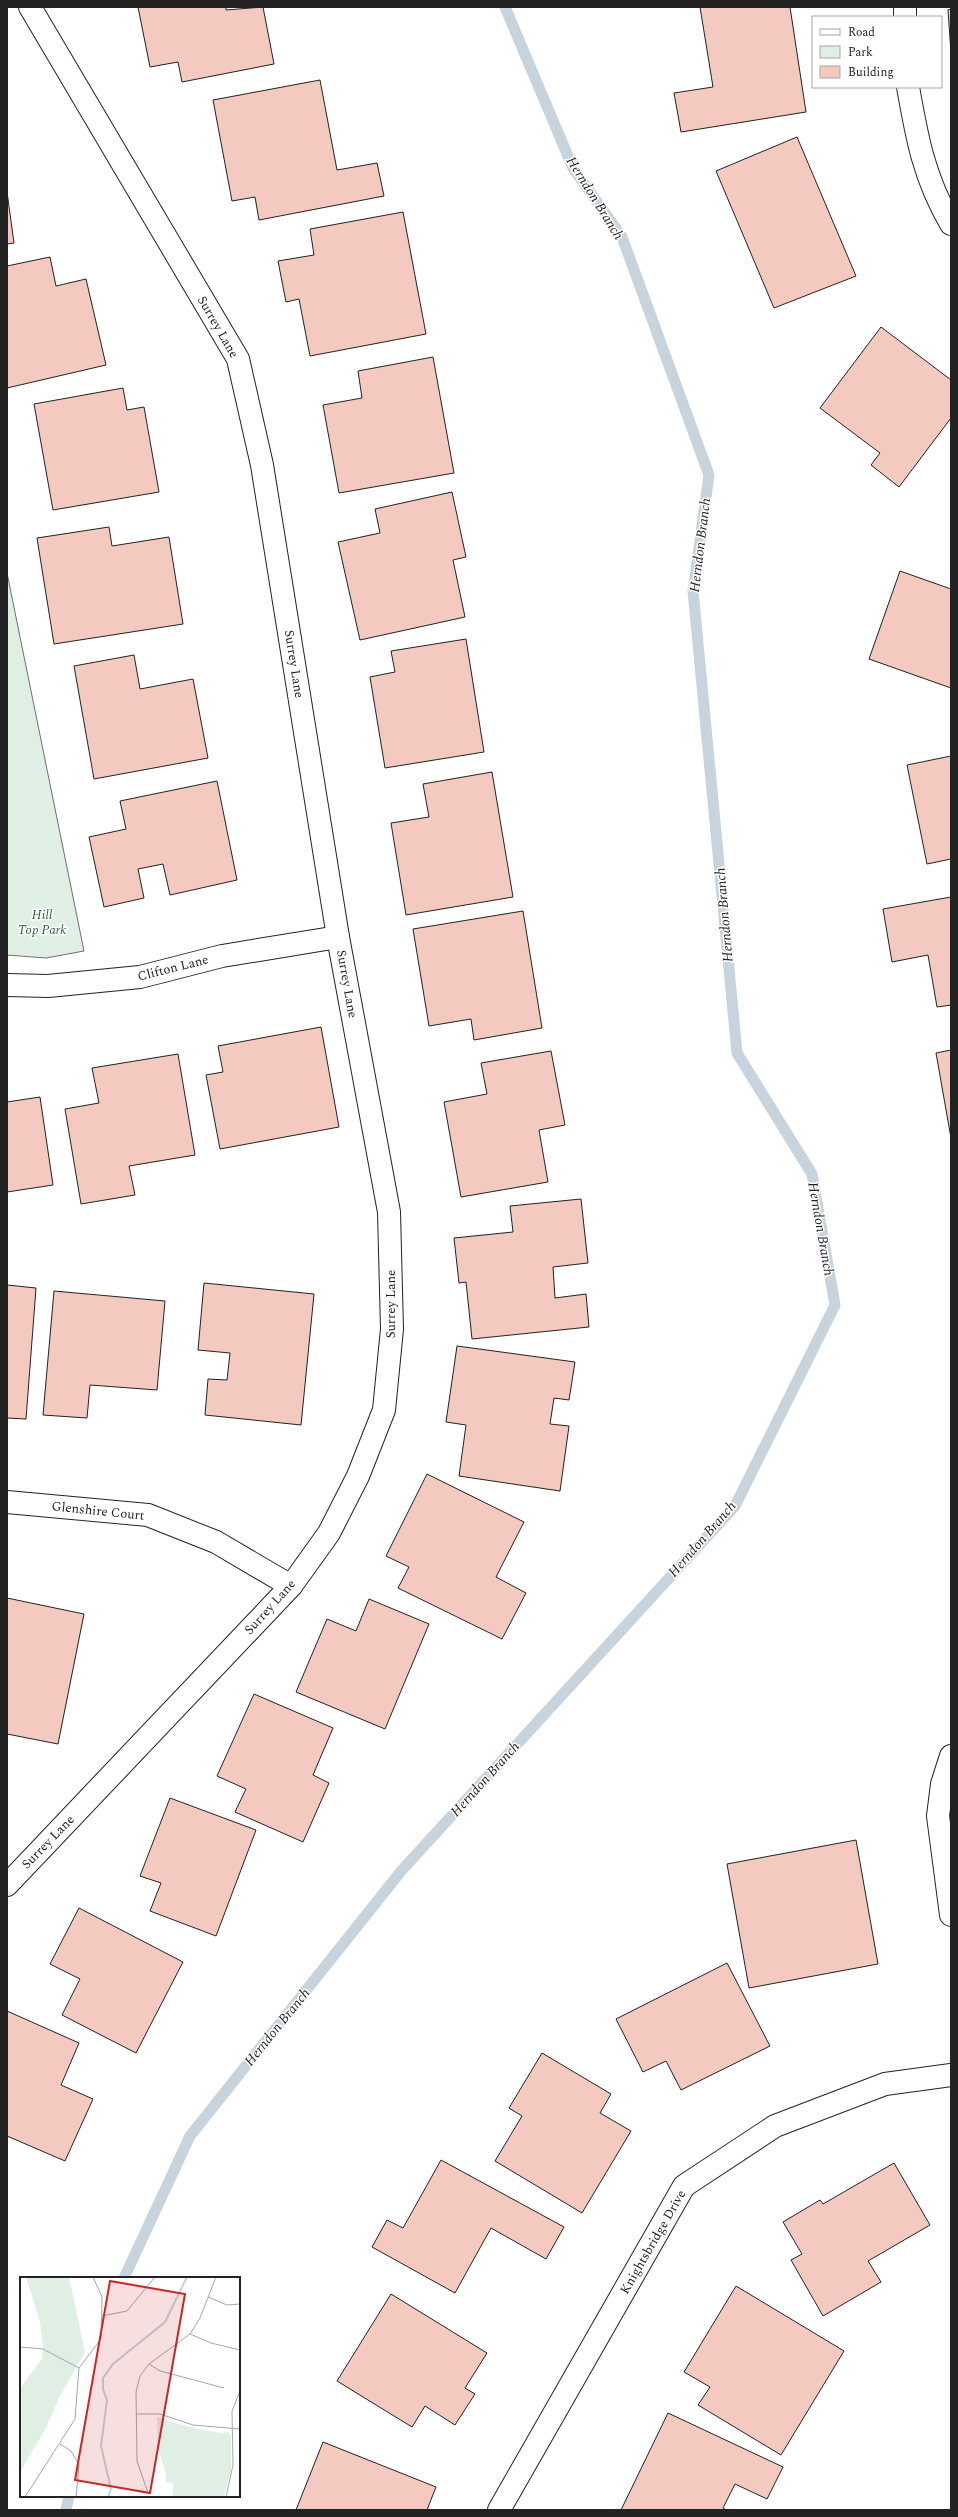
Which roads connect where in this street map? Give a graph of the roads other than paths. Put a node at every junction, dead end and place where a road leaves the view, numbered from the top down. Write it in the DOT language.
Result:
graph roads {
  1 [pos="30,7"];
  2 [pos="908,88"];
  3 [pos="951,224"];
  4 [pos="338,937"];
  5 [pos="7,985"];
  6 [pos="7,1502"];
  7 [pos="291,1586"];
  8 [pos="951,1756"];
  9 [pos="7,1885"];
  10 [pos="951,1915"];
  11 [pos="951,2075"];
  12 [pos="499,2510"];
  1 -- 4 [label="street, Surrey Lane"];
  2 -- 3 [label="street"];
  4 -- 5 [label="street, Clifton Lane"];
  4 -- 7 [label="street, Surrey Lane"];
  6 -- 7 [label="street, Glenshire Court"];
  7 -- 9 [label="street, Surrey Lane"];
  8 -- 10 [label="street"];
  11 -- 12 [label="street, Knightsbridge Drive"];
}
